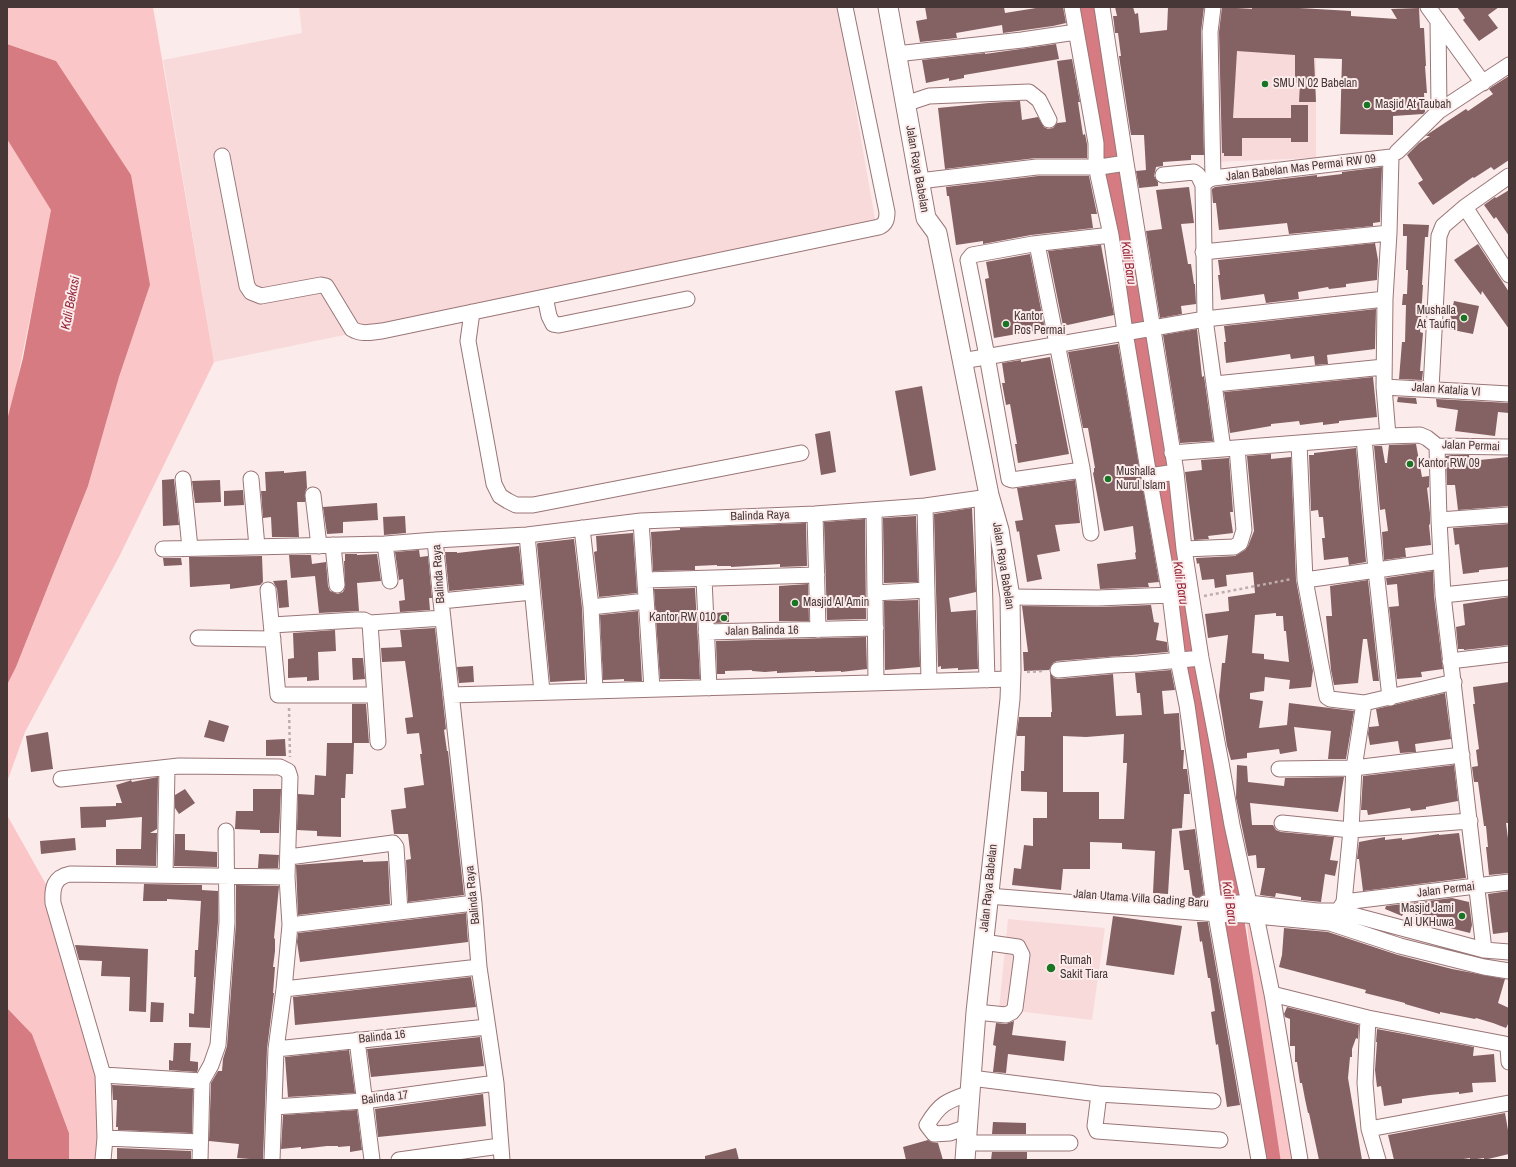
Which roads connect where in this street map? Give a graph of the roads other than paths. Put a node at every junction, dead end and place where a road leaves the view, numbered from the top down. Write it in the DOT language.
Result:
graph roads {
  1 [pos="845,7"];
  2 [pos="888,7"];
  3 [pos="1072,7"];
  4 [pos="1102,7"];
  5 [pos="1213,7"];
  6 [pos="1428,7"];
  7 [pos="1438,20"];
  8 [pos="1076,32"];
  9 [pos="896,54"];
  10 [pos="1509,65"];
  11 [pos="1483,83"];
  12 [pos="905,104"];
  13 [pos="1439,111"];
  14 [pos="1049,120"];
  15 [pos="1397,152"];
  16 [pos="222,156"];
  17 [pos="1124,164"];
  18 [pos="1098,167"];
  19 [pos="1162,175"];
  20 [pos="1509,176"];
  21 [pos="919,181"];
  22 [pos="1208,182"];
  23 [pos="1465,207"];
  24 [pos="1389,233"];
  25 [pos="1111,235"];
  26 [pos="1037,244"];
  27 [pos="1204,252"];
  28 [pos="1509,275"];
  29 [pos="545,297"];
  30 [pos="687,299"];
  31 [pos="1385,299"];
  32 [pos="472,312"];
  33 [pos="1205,319"];
  34 [pos="1150,327"];
  35 [pos="1127,332"];
  36 [pos="1058,345"];
  37 [pos="987,356"];
  38 [pos="962,360"];
  39 [pos="1384,367"];
  40 [pos="1215,384"];
  41 [pos="1384,387"];
  42 [pos="1431,389"];
  43 [pos="1509,394"];
  44 [pos="1388,436"];
  45 [pos="1364,438"];
  46 [pos="1299,443"];
  47 [pos="1437,446"];
  48 [pos="1509,447"];
  49 [pos="1230,449"];
  50 [pos="801,453"];
  51 [pos="1172,453"];
  52 [pos="1082,470"];
  53 [pos="1174,472"];
  54 [pos="1151,476"];
  55 [pos="183,478"];
  56 [pos="250,479"];
  57 [pos="313,495"];
  58 [pos="985,496"];
  59 [pos="925,506"];
  60 [pos="874,510"];
  61 [pos="815,514"];
  62 [pos="1509,515"];
  63 [pos="1439,520"];
  64 [pos="641,521"];
  65 [pos="582,528"];
  66 [pos="1091,533"];
  67 [pos="527,535"];
  68 [pos="435,540"];
  69 [pos="385,544"];
  70 [pos="326,545"];
  71 [pos="257,547"];
  72 [pos="190,548"];
  73 [pos="163,549"];
  74 [pos="1184,549"];
  75 [pos="1441,561"];
  76 [pos="1376,570"];
  77 [pos="816,575"];
  78 [pos="704,579"];
  79 [pos="1305,579"];
  80 [pos="645,580"];
  81 [pos="390,581"];
  82 [pos="337,585"];
  83 [pos="1509,588"];
  84 [pos="268,590"];
  85 [pos="927,590"];
  86 [pos="532,592"];
  87 [pos="875,594"];
  88 [pos="1170,595"];
  89 [pos="1443,595"];
  90 [pos="1010,597"];
  91 [pos="440,601"];
  92 [pos="646,601"];
  93 [pos="591,607"];
  94 [pos="443,618"];
  95 [pos="370,623"];
  96 [pos="876,628"];
  97 [pos="818,630"];
  98 [pos="272,632"];
  99 [pos="706,632"];
  100 [pos="198,638"];
  101 [pos="1509,654"];
  102 [pos="1200,658"];
  103 [pos="1181,660"];
  104 [pos="1450,661"];
  105 [pos="1058,670"];
  106 [pos="1011,675"];
  107 [pos="987,680"];
  108 [pos="929,681"];
  109 [pos="1454,682"];
  110 [pos="876,683"];
  111 [pos="709,688"];
  112 [pos="652,689"];
  113 [pos="595,691"];
  114 [pos="542,692"];
  115 [pos="374,695"];
  116 [pos="451,695"];
  117 [pos="1390,698"];
  118 [pos="1364,703"];
  119 [pos="378,742"];
  120 [pos="1462,755"];
  121 [pos="1220,763"];
  122 [pos="1199,767"];
  123 [pos="167,768"];
  124 [pos="1354,768"];
  125 [pos="1279,769"];
  126 [pos="61,779"];
  127 [pos="1470,821"];
  128 [pos="1282,823"];
  129 [pos="1351,830"];
  130 [pos="226,832"];
  131 [pos="289,857"];
  132 [pos="165,875"];
  133 [pos="226,877"];
  134 [pos="287,877"];
  135 [pos="1509,882"];
  136 [pos="1477,886"];
  137 [pos="988,893"];
  138 [pos="474,903"];
  139 [pos="1219,909"];
  140 [pos="1248,909"];
  141 [pos="1317,911"];
  142 [pos="400,912"];
  143 [pos="1337,912"];
  144 [pos="290,925"];
  145 [pos="983,942"];
  146 [pos="1484,950"];
  147 [pos="1509,952"];
  148 [pos="479,967"];
  149 [pos="1509,971"];
  150 [pos="284,989"];
  151 [pos="1272,994"];
  152 [pos="976,1012"];
  153 [pos="1368,1018"];
  154 [pos="487,1027"];
  155 [pos="357,1040"];
  156 [pos="276,1049"];
  157 [pos="1509,1062"];
  158 [pos="103,1075"];
  159 [pos="202,1081"];
  160 [pos="496,1083"];
  161 [pos="970,1085"];
  162 [pos="1099,1094"];
  163 [pos="364,1101"];
  164 [pos="1213,1101"];
  165 [pos="1509,1103"];
  166 [pos="274,1107"];
  167 [pos="1369,1130"];
  168 [pos="105,1138"];
  169 [pos="1220,1140"];
  170 [pos="200,1142"];
  171 [pos="966,1143"];
  172 [pos="1070,1143"];
  173 [pos="501,1153"];
  174 [pos="103,1160"];
  175 [pos="200,1160"];
  176 [pos="272,1160"];
  177 [pos="372,1160"];
  178 [pos="399,1160"];
  179 [pos="1259,1160"];
  180 [pos="1300,1160"];
  181 [pos="1378,1160"];
  1 -- 29 [label="street"];
  2 -- 9 [label="main road, Jalan Raya Babelan"];
  3 -- 8 [label="street"];
  4 -- 17 [label="street"];
  5 -- 22 [label="street"];
  6 -- 7 [label="street"];
  7 -- 11 [label="street"];
  7 -- 13 [label="street"];
  8 -- 9 [label="street"];
  8 -- 18 [label="street"];
  9 -- 12 [label="main road, Jalan Raya Babelan"];
  10 -- 11 [label="street"];
  11 -- 13 [label="street"];
  12 -- 14 [label="street"];
  12 -- 21 [label="main road, Jalan Raya Babelan"];
  13 -- 15 [label="street"];
  16 -- 32 [label="street"];
  17 -- 18 [label="street"];
  17 -- 34 [label="street"];
  18 -- 21 [label="street"];
  18 -- 25 [label="street"];
  19 -- 22 [label="street"];
  20 -- 23 [label="street"];
  21 -- 38 [label="main road, Jalan Raya Babelan"];
  22 -- 24 [label="street, Jalan Babelan Mas Permai RW 09"];
  22 -- 27 [label="street"];
  23 -- 28 [label="street"];
  23 -- 42 [label="street"];
  24 -- 27 [label="street"];
  24 -- 31 [label="street, Jalan Babelan Mas Permai RW 09"];
  25 -- 26 [label="street"];
  25 -- 35 [label="street"];
  26 -- 36 [label="street"];
  26 -- 37 [label="street"];
  27 -- 33 [label="street"];
  29 -- 30 [label="street"];
  29 -- 32 [label="street"];
  31 -- 33 [label="street"];
  31 -- 39 [label="street, Jalan Babelan Mas Permai RW 09"];
  32 -- 50 [label="street"];
  33 -- 34 [label="street"];
  33 -- 40 [label="street"];
  34 -- 35 [label="street"];
  34 -- 51 [label="street"];
  35 -- 36 [label="street"];
  35 -- 54 [label="street"];
  36 -- 37 [label="street"];
  36 -- 52 [label="street"];
  37 -- 38 [label="street"];
  37 -- 52 [label="street"];
  38 -- 58 [label="main road, Jalan Raya Babelan"];
  39 -- 40 [label="street"];
  39 -- 41 [label="street, Jalan Babelan Mas Permai RW 09"];
  40 -- 49 [label="street"];
  41 -- 42 [label="street, Jalan Katalia VI"];
  41 -- 44 [label="street, Jalan Babelan Mas Permai RW 09"];
  42 -- 43 [label="street, Jalan Katalia VI"];
  44 -- 45 [label="street"];
  44 -- 47 [label="street, Jalan Permai"];
  45 -- 46 [label="street"];
  45 -- 76 [label="street"];
  46 -- 49 [label="street"];
  46 -- 79 [label="street"];
  47 -- 48 [label="street, Jalan Permai"];
  47 -- 63 [label="street"];
  49 -- 51 [label="street"];
  49 -- 74 [label="street"];
  51 -- 53 [label="street"];
  52 -- 66 [label="street"];
  53 -- 54 [label="street"];
  53 -- 74 [label="street"];
  54 -- 88 [label="street"];
  55 -- 72 [label="street"];
  56 -- 71 [label="street"];
  57 -- 70 [label="street"];
  58 -- 59 [label="street, Balinda Raya"];
  58 -- 90 [label="main road, Jalan Raya Babelan"];
  58 -- 107 [label="street"];
  59 -- 60 [label="street, Balinda Raya"];
  59 -- 85 [label="street"];
  60 -- 61 [label="street, Balinda Raya"];
  60 -- 87 [label="street"];
  61 -- 64 [label="street, Balinda Raya"];
  61 -- 77 [label="street"];
  62 -- 63 [label="street"];
  63 -- 75 [label="street"];
  64 -- 65 [label="street, Balinda Raya"];
  64 -- 80 [label="street"];
  65 -- 67 [label="street, Balinda Raya"];
  65 -- 93 [label="street"];
  67 -- 68 [label="street, Balinda Raya"];
  67 -- 86 [label="street"];
  68 -- 69 [label="street"];
  68 -- 91 [label="street, Balinda Raya"];
  69 -- 70 [label="street"];
  69 -- 81 [label="street"];
  70 -- 71 [label="street"];
  70 -- 82 [label="street"];
  71 -- 72 [label="street"];
  72 -- 73 [label="street"];
  74 -- 102 [label="street"];
  75 -- 76 [label="street"];
  75 -- 89 [label="street"];
  76 -- 79 [label="street"];
  76 -- 117 [label="street"];
  77 -- 78 [label="street"];
  77 -- 97 [label="street"];
  78 -- 80 [label="street"];
  78 -- 99 [label="street"];
  79 -- 118 [label="street"];
  80 -- 92 [label="street"];
  83 -- 89 [label="street"];
  84 -- 98 [label="street"];
  85 -- 87 [label="street"];
  85 -- 108 [label="street"];
  86 -- 91 [label="street"];
  86 -- 114 [label="street"];
  87 -- 96 [label="street"];
  88 -- 90 [label="street"];
  88 -- 103 [label="street"];
  89 -- 104 [label="street"];
  90 -- 106 [label="main road, Jalan Raya Babelan"];
  91 -- 94 [label="street, Balinda Raya"];
  92 -- 93 [label="street"];
  92 -- 112 [label="street"];
  93 -- 113 [label="street"];
  94 -- 95 [label="street"];
  94 -- 116 [label="street, Balinda Raya"];
  95 -- 98 [label="street"];
  95 -- 115 [label="street"];
  96 -- 97 [label="street, Jalan Balinda 16"];
  96 -- 110 [label="street"];
  97 -- 99 [label="street, Jalan Balinda 16"];
  98 -- 100 [label="street"];
  98 -- 115 [label="street"];
  99 -- 111 [label="street"];
  101 -- 104 [label="street"];
  102 -- 103 [label="street"];
  102 -- 121 [label="street"];
  103 -- 105 [label="street"];
  103 -- 122 [label="street"];
  104 -- 109 [label="street"];
  106 -- 107 [label="street"];
  106 -- 137 [label="main road, Jalan Raya Babelan"];
  107 -- 108 [label="street"];
  108 -- 110 [label="street"];
  109 -- 117 [label="street"];
  109 -- 120 [label="street"];
  110 -- 111 [label="street"];
  111 -- 112 [label="street"];
  112 -- 113 [label="street"];
  113 -- 114 [label="street"];
  114 -- 116 [label="street"];
  115 -- 119 [label="street"];
  116 -- 138 [label="street, Balinda Raya"];
  117 -- 118 [label="street"];
  118 -- 124 [label="street"];
  120 -- 124 [label="street"];
  120 -- 127 [label="street"];
  121 -- 122 [label="street"];
  121 -- 140 [label="street"];
  122 -- 139 [label="street"];
  123 -- 126 [label="street"];
  123 -- 131 [label="street"];
  123 -- 132 [label="street"];
  124 -- 125 [label="street"];
  124 -- 129 [label="street"];
  127 -- 129 [label="street"];
  127 -- 136 [label="street"];
  128 -- 129 [label="street"];
  129 -- 143 [label="street"];
  130 -- 133 [label="street"];
  131 -- 134 [label="street"];
  131 -- 142 [label="street"];
  132 -- 133 [label="street"];
  132 -- 158 [label="street"];
  133 -- 134 [label="street"];
  133 -- 159 [label="street"];
  134 -- 144 [label="street"];
  135 -- 136 [label="street, Jalan Permai"];
  136 -- 143 [label="street, Jalan Permai"];
  136 -- 146 [label="street"];
  137 -- 139 [label="street, Jalan Utama Villa Gading Baru"];
  137 -- 145 [label="main road, Jalan Raya Babelan"];
  138 -- 142 [label="street"];
  138 -- 148 [label="street, Balinda Raya"];
  139 -- 140 [label="street, Jalan Utama Villa Gading Baru"];
  139 -- 179 [label="street"];
  140 -- 141 [label="street, Jalan Utama Villa Gading Baru"];
  140 -- 143 [label="street, Jalan Utama Villa Gading Baru"];
  140 -- 151 [label="street"];
  141 -- 143 [label="street, Jalan Permai"];
  142 -- 144 [label="street"];
  143 -- 146 [label="street"];
  143 -- 149 [label="street, Jalan Utama Villa Gading Baru"];
  144 -- 150 [label="street"];
  145 -- 152 [label="main road, Jalan Raya Babelan"];
  145 -- 152 [label="street"];
  146 -- 147 [label="street"];
  148 -- 150 [label="street"];
  148 -- 154 [label="street, Balinda Raya"];
  150 -- 156 [label="street"];
  151 -- 153 [label="street"];
  151 -- 180 [label="street"];
  152 -- 161 [label="main road, Jalan Raya Babelan"];
  153 -- 157 [label="street"];
  153 -- 167 [label="street"];
  154 -- 155 [label="street, Balinda 16"];
  154 -- 160 [label="street, Balinda Raya"];
  155 -- 156 [label="street, Balinda 16"];
  155 -- 163 [label="street"];
  156 -- 166 [label="street"];
  158 -- 159 [label="street"];
  158 -- 168 [label="street"];
  159 -- 170 [label="street"];
  160 -- 163 [label="street, Balinda 17"];
  160 -- 173 [label="street, Balinda Raya"];
  161 -- 162 [label="street"];
  161 -- 171 [label="main road, Jalan Raya Babelan"];
  161 -- 171 [label="street"];
  162 -- 164 [label="street"];
  162 -- 169 [label="street"];
  163 -- 166 [label="street, Balinda 17"];
  163 -- 177 [label="street"];
  165 -- 167 [label="street"];
  166 -- 176 [label="street"];
  167 -- 181 [label="street"];
  168 -- 170 [label="street"];
  168 -- 174 [label="street"];
  170 -- 175 [label="street"];
  171 -- 172 [label="street"];
  173 -- 178 [label="street"];
}
